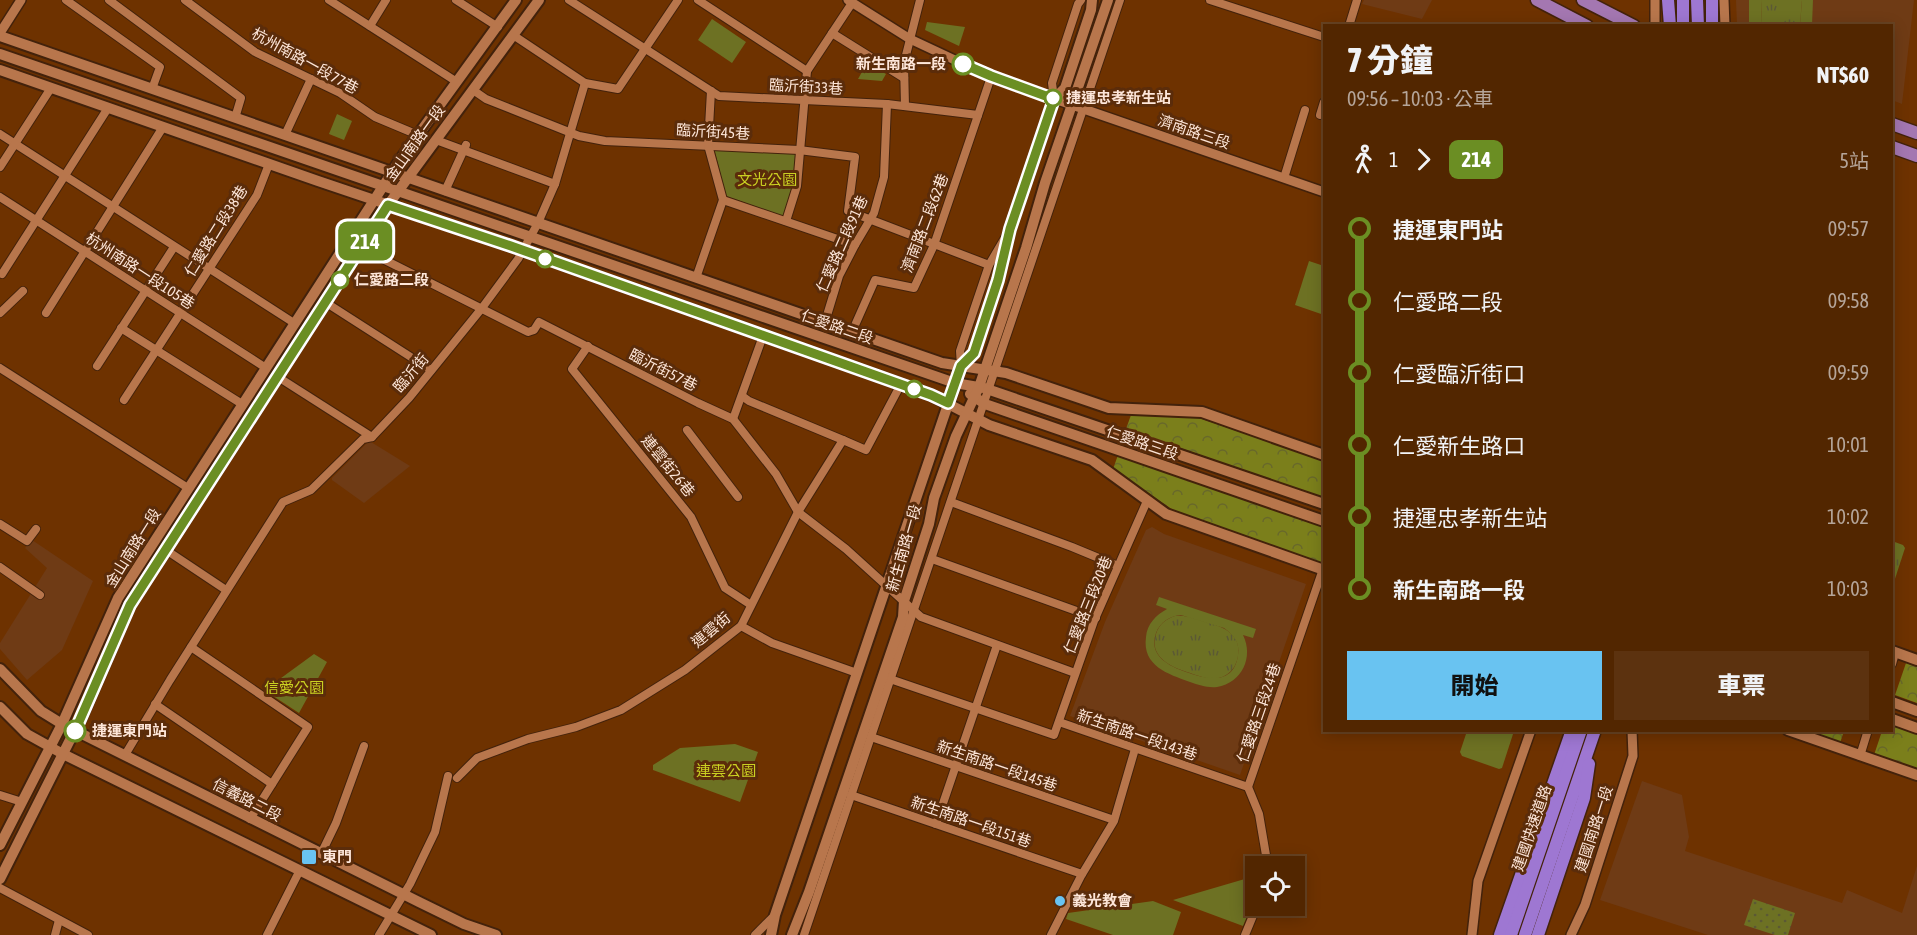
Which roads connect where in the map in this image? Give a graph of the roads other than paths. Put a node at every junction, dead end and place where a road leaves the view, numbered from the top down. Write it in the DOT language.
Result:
graph roads {
  1 [pos="21,0"];
  2 [pos="66,0"];
  3 [pos="109,0"];
  4 [pos="184,0"];
  5 [pos="329,0"];
  6 [pos="386,0"];
  7 [pos="456,0"];
  8 [pos="516,0"];
  9 [pos="539,0"];
  10 [pos="569,0"];
  11 [pos="678,0"];
  12 [pos="698,0"];
  13 [pos="920,0"];
  14 [pos="1081,0"];
  15 [pos="1092,0"];
  16 [pos="1108,0"];
  17 [pos="1120,0"];
  18 [pos="1210,0"];
  19 [pos="1358,0"];
  20 [pos="1537,0"];
  21 [pos="1583,0"];
  22 [pos="1655,0"];
  23 [pos="1668,0"];
  24 [pos="1683,0"];
  25 [pos="1698,0"];
  26 [pos="1712,0"];
  27 [pos="1724,0"];
  28 [pos="850,1"];
  29 [pos="1350,24"];
  30 [pos="1583,24"];
  31 [pos="1630,24"];
  32 [pos="1655,24"];
  33 [pos="1670,24"];
  34 [pos="1683,24"];
  35 [pos="1698,24"];
  36 [pos="1712,24"];
  37 [pos="1725,24"];
  38 [pos="370,26"];
  39 [pos="498,27"];
  40 [pos="832,33"];
  41 [pos="0,34"];
  42 [pos="513,35"];
  43 [pos="1323,38"];
  44 [pos="910,39"];
  45 [pos="646,49"];
  46 [pos="0,54"];
  47 [pos="0,70"];
  48 [pos="807,71"];
  49 [pos="991,76"];
  50 [pos="904,78"];
  51 [pos="311,79"];
  52 [pos="457,82"];
  53 [pos="585,84"];
  54 [pos="51,88"];
  55 [pos="152,89"];
  56 [pos="473,90"];
  57 [pos="711,91"];
  58 [pos="1054,99"];
  59 [pos="804,100"];
  60 [pos="887,104"];
  61 [pos="1323,105"];
  62 [pos="905,106"];
  63 [pos="1078,107"];
  64 [pos="108,108"];
  65 [pos="1305,110"];
  66 [pos="978,115"];
  67 [pos="1320,115"];
  68 [pos="235,118"];
  69 [pos="1893,124"];
  70 [pos="163,127"];
  71 [pos="571,133"];
  72 [pos="1917,133"];
  73 [pos="0,134"];
  74 [pos="285,135"];
  75 [pos="418,135"];
  76 [pos="436,140"];
  77 [pos="15,144"];
  78 [pos="708,145"];
  79 [pos="1893,147"];
  80 [pos="465,148"];
  81 [pos="799,150"];
  82 [pos="1917,156"];
  83 [pos="269,164"];
  84 [pos="0,167"];
  85 [pos="392,172"];
  86 [pos="65,176"];
  87 [pos="1284,178"];
  88 [pos="408,179"];
  89 [pos="555,184"];
  90 [pos="383,186"];
  91 [pos="445,191"];
  92 [pos="398,192"];
  93 [pos="1323,192"];
  94 [pos="0,197"];
  95 [pos="373,200"];
  96 [pos="723,200"];
  97 [pos="388,205"];
  98 [pos="112,206"];
  99 [pos="869,219"];
  100 [pos="35,220"];
  101 [pos="786,221"];
  102 [pos="538,223"];
  103 [pos="1010,229"];
  104 [pos="530,237"];
  105 [pos="855,245"];
  106 [pos="934,245"];
  107 [pos="174,247"];
  108 [pos="361,248"];
  109 [pos="522,250"];
  110 [pos="83,251"];
  111 [pos="989,265"];
  112 [pos="209,269"];
  113 [pos="2,274"];
  114 [pos="696,278"];
  115 [pos="23,291"];
  116 [pos="145,291"];
  117 [pos="325,302"];
  118 [pos="482,308"];
  119 [pos="46,313"];
  120 [pos="180,313"];
  121 [pos="0,314"];
  122 [pos="825,322"];
  123 [pos="294,323"];
  124 [pos="121,328"];
  125 [pos="852,332"];
  126 [pos="763,336"];
  127 [pos="588,346"];
  128 [pos="156,350"];
  129 [pos="97,366"];
  130 [pos="961,366"];
  131 [pos="0,368"];
  132 [pos="266,368"];
  133 [pos="431,370"];
  134 [pos="990,370"];
  135 [pos="278,377"];
  136 [pos="902,384"];
  137 [pos="955,384"];
  138 [pos="984,388"];
  139 [pos="742,396"];
  140 [pos="124,400"];
  141 [pos="980,401"];
  142 [pos="948,403"];
  143 [pos="242,404"];
  144 [pos="973,417"];
  145 [pos="733,419"];
  146 [pos="687,430"];
  147 [pos="372,437"];
  148 [pos="843,440"];
  149 [pos="1323,456"];
  150 [pos="188,488"];
  151 [pos="738,497"];
  152 [pos="1147,501"];
  153 [pos="951,502"];
  154 [pos="1323,504"];
  155 [pos="798,512"];
  156 [pos="1323,522"];
  157 [pos="0,524"];
  158 [pos="36,529"];
  159 [pos="166,550"];
  160 [pos="932,559"];
  161 [pos="1118,566"];
  162 [pos="0,567"];
  163 [pos="1323,570"];
  164 [pos="1323,573"];
  165 [pos="887,586"];
  166 [pos="226,591"];
  167 [pos="40,595"];
  168 [pos="751,605"];
  169 [pos="910,606"];
  170 [pos="1096,618"];
  171 [pos="741,626"];
  172 [pos="997,645"];
  173 [pos="191,647"];
  174 [pos="1893,656"];
  175 [pos="1917,660"];
  176 [pos="0,669"];
  177 [pos="857,673"];
  178 [pos="1075,673"];
  179 [pos="890,679"];
  180 [pos="1893,702"];
  181 [pos="155,704"];
  182 [pos="0,707"];
  183 [pos="976,708"];
  184 [pos="1917,711"];
  185 [pos="1893,719"];
  186 [pos="1059,722"];
  187 [pos="62,724"];
  188 [pos="1917,728"];
  189 [pos="75,731"];
  190 [pos="1530,732"];
  191 [pos="1571,732"];
  192 [pos="1580,732"];
  193 [pos="1595,732"];
  194 [pos="1632,732"];
  195 [pos="1794,732"];
  196 [pos="1867,732"];
  197 [pos="871,737"];
  198 [pos="364,746"];
  199 [pos="50,747"];
  200 [pos="1135,748"];
  201 [pos="63,754"];
  202 [pos="125,755"];
  203 [pos="1860,756"];
  204 [pos="956,766"];
  205 [pos="1917,775"];
  206 [pos="448,776"];
  207 [pos="457,778"];
  208 [pos="272,784"];
  209 [pos="1248,787"];
  210 [pos="0,795"];
  211 [pos="851,795"];
  212 [pos="22,802"];
  213 [pos="250,819"];
  214 [pos="1114,820"];
  215 [pos="936,824"];
  216 [pos="0,845"];
  217 [pos="321,854"];
  218 [pos="1266,856"];
  219 [pos="300,870"];
  220 [pos="1082,874"];
  221 [pos="0,879"];
  222 [pos="0,888"];
  223 [pos="404,894"];
  224 [pos="390,915"];
  225 [pos="775,915"];
  226 [pos="1253,916"];
  227 [pos="59,920"];
  228 [pos="55,935"];
  229 [pos="88,935"];
  230 [pos="267,935"];
  231 [pos="379,935"];
  232 [pos="431,935"];
  233 [pos="496,935"];
  234 [pos="755,935"];
  235 [pos="771,935"];
  236 [pos="792,935"];
  237 [pos="804,935"];
  238 [pos="1051,935"];
  239 [pos="1245,935"];
  240 [pos="1472,935"];
  241 [pos="1500,935"];
  242 [pos="1511,935"];
  243 [pos="1525,935"];
  244 [pos="1538,935"];
  245 [pos="1571,935"];
  1 -- 41 [label="street"];
  2 -- 55 [label="street"];
  3 -- 68 [label="street"];
  4 -- 51 [label="street, 杭州南路一段77巷"];
  5 -- 38 [label="street"];
  6 -- 38 [label="street"];
  7 -- 39 [label="street"];
  8 -- 39 [label="main road, 金山南路一段"];
  9 -- 42 [label="main road, 金山南路一段"];
  10 -- 45 [label="street, 臨沂街33巷"];
  11 -- 45 [label="street"];
  12 -- 48 [label="street"];
  13 -- 44 [label="street"];
  14 -- 58 [label="street, 新生南路一段"];
  15 -- 58 [label="main road, 新生南路一段"];
  16 -- 63 [label="main road, 新生南路一段"];
  17 -- 63 [label="street, 新生南路一段"];
  18 -- 43 [label="street"];
  19 -- 29 [label="street"];
  20 -- 30 [label="main road"];
  21 -- 31 [label="main road"];
  22 -- 32 [label="street"];
  23 -- 33 [label="highway"];
  24 -- 34 [label="highway"];
  25 -- 35 [label="highway"];
  26 -- 36 [label="highway"];
  27 -- 37 [label="street"];
  28 -- 40 [label="street"];
  28 -- 44 [label="street, 濟南路三段"];
  38 -- 52 [label="street"];
  39 -- 52 [label="main road, 金山南路一段"];
  40 -- 48 [label="street"];
  40 -- 50 [label="street"];
  41 -- 55 [label="main road, 仁愛路二段"];
  42 -- 53 [label="street"];
  42 -- 56 [label="main road, 金山南路一段"];
  44 -- 49 [label="street, 濟南路三段"];
  44 -- 50 [label="street"];
  45 -- 53 [label="street"];
  45 -- 57 [label="street, 臨沂街33巷"];
  46 -- 90 [label="main road, 仁愛路二段"];
  47 -- 54 [label="main road"];
  48 -- 59 [label="street"];
  49 -- 58 [label="street, 濟南路三段"];
  49 -- 66 [label="street, 濟南路二段62巷"];
  50 -- 62 [label="street"];
  51 -- 74 [label="street"];
  51 -- 75 [label="street, 杭州南路一段77巷"];
  52 -- 75 [label="main road, 金山南路一段"];
  53 -- 71 [label="street, 臨沂街"];
  54 -- 64 [label="main road"];
  54 -- 77 [label="street"];
  55 -- 68 [label="main road, 仁愛路二段"];
  56 -- 71 [label="street, 臨沂街45巷"];
  56 -- 76 [label="main road, 金山南路一段"];
  57 -- 59 [label="street, 臨沂街33巷"];
  57 -- 78 [label="street"];
  58 -- 63 [label="street, 濟南路三段"];
  58 -- 103 [label="main road, 新生南路一段"];
  59 -- 60 [label="street, 臨沂街33巷"];
  59 -- 81 [label="street"];
  60 -- 62 [label="street, 臨沂街33巷"];
  60 -- 99 [label="street, 仁愛路二段91巷"];
  61 -- 67 [label="street"];
  62 -- 66 [label="street, 臨沂街33巷"];
  63 -- 87 [label="street, 濟南路三段"];
  63 -- 134 [label="main road, 新生南路一段"];
  64 -- 70 [label="main road"];
  64 -- 86 [label="street"];
  65 -- 87 [label="street"];
  66 -- 106 [label="street, 濟南路二段62巷"];
  68 -- 74 [label="main road, 仁愛路二段"];
  69 -- 72 [label="main road"];
  70 -- 83 [label="main road"];
  70 -- 98 [label="street"];
  71 -- 78 [label="street, 臨沂街45巷"];
  71 -- 89 [label="street, 臨沂街"];
  73 -- 77 [label="street"];
  74 -- 85 [label="main road, 仁愛路二段"];
  75 -- 85 [label="main road, 金山南路一段"];
  76 -- 80 [label="street"];
  76 -- 88 [label="main road, 金山南路一段"];
  77 -- 84 [label="street"];
  77 -- 86 [label="street"];
  78 -- 81 [label="street, 臨沂街45巷"];
  78 -- 96 [label="street"];
  79 -- 82 [label="main road"];
  80 -- 89 [label="street"];
  80 -- 91 [label="street"];
  81 -- 99 [label="street, 臨沂街45巷"];
  81 -- 101 [label="street"];
  83 -- 95 [label="main road"];
  83 -- 112 [label="street, 仁愛路二段38巷"];
  85 -- 88 [label="main road, 仁愛路二段"];
  85 -- 90 [label="main road, 金山南路一段"];
  86 -- 98 [label="street"];
  86 -- 100 [label="street"];
  87 -- 93 [label="street, 濟南路三段"];
  88 -- 91 [label="main road, 仁愛路二段"];
  88 -- 92 [label="main road, 金山南路一段"];
  89 -- 102 [label="street, 臨沂街"];
  90 -- 92 [label="main road, 仁愛路二段"];
  90 -- 95 [label="main road, 金山南路一段"];
  91 -- 102 [label="main road, 仁愛路二段"];
  92 -- 97 [label="main road, 金山南路一段"];
  92 -- 104 [label="main road, 仁愛路二段"];
  94 -- 100 [label="street, 杭州南路一段105巷"];
  95 -- 97 [label="main road"];
  95 -- 123 [label="main road, 金山南路一段"];
  96 -- 101 [label="street"];
  96 -- 114 [label="street"];
  97 -- 108 [label="main road, 金山南路一段"];
  97 -- 109 [label="main road"];
  98 -- 107 [label="street"];
  98 -- 110 [label="street"];
  99 -- 105 [label="street, 仁愛路二段91巷"];
  99 -- 106 [label="street"];
  100 -- 110 [label="street, 杭州南路一段105巷"];
  100 -- 113 [label="street"];
  101 -- 105 [label="street"];
  102 -- 104 [label="street, 臨沂街"];
  102 -- 114 [label="main road, 仁愛路二段"];
  103 -- 111 [label="street, 新生南路一段"];
  103 -- 130 [label="main road, 新生南路一段"];
  104 -- 109 [label="street, 臨沂街"];
  104 -- 137 [label="main road, 仁愛路二段"];
  105 -- 122 [label="street, 仁愛路二段91巷"];
  106 -- 111 [label="street"];
  106 -- 125 [label="street, 濟南路二段62巷"];
  107 -- 112 [label="street"];
  107 -- 116 [label="street"];
  108 -- 117 [label="main road, 金山南路一段"];
  108 -- 118 [label="street"];
  109 -- 118 [label="street, 臨沂街"];
  109 -- 126 [label="main road"];
  110 -- 116 [label="street, 杭州南路一段105巷"];
  110 -- 119 [label="street"];
  111 -- 130 [label="street, 新生南路一段"];
  112 -- 120 [label="street, 仁愛路二段38巷"];
  112 -- 123 [label="street"];
  114 -- 122 [label="main road, 仁愛路二段"];
  115 -- 121 [label="street"];
  116 -- 120 [label="street, 杭州南路一段105巷"];
  116 -- 124 [label="street"];
  117 -- 133 [label="street"];
  117 -- 135 [label="main road, 金山南路一段"];
  118 -- 127 [label="street, 臨沂街57巷"];
  118 -- 133 [label="street, 臨沂街"];
  120 -- 128 [label="street, 仁愛路二段38巷"];
  120 -- 132 [label="street, 杭州南路一段105巷"];
  122 -- 125 [label="main road, 仁愛路二段"];
  123 -- 132 [label="main road, 金山南路一段"];
  124 -- 128 [label="street"];
  124 -- 129 [label="street"];
  125 -- 130 [label="main road, 仁愛路二段"];
  126 -- 136 [label="main road"];
  126 -- 139 [label="street"];
  127 -- 145 [label="street, 臨沂街57巷"];
  127 -- 168 [label="street, 連雲街26巷"];
  128 -- 140 [label="street, 仁愛路二段38巷"];
  128 -- 143 [label="street"];
  130 -- 134 [label="main road, 仁愛路三段"];
  130 -- 137 [label="main road, 新生南路一段"];
  131 -- 150 [label="street"];
  132 -- 143 [label="main road, 金山南路一段"];
  133 -- 147 [label="street, 臨沂街"];
  134 -- 138 [label="main road, 新生南路一段"];
  134 -- 149 [label="main road, 仁愛路三段"];
  135 -- 147 [label="street"];
  135 -- 159 [label="main road, 金山南路一段"];
  136 -- 142 [label="main road"];
  136 -- 148 [label="street"];
  137 -- 138 [label="main road, 仁愛路二段"];
  137 -- 141 [label="main road, 仁愛路三段"];
  137 -- 142 [label="main road, 新生南路一段"];
  138 -- 141 [label="main road, 新生南路一段"];
  138 -- 154 [label="main road, 仁愛路三段"];
  139 -- 145 [label="street"];
  139 -- 148 [label="street"];
  141 -- 144 [label="main road, 新生南路一段"];
  141 -- 156 [label="main road, 仁愛路三段"];
  142 -- 144 [label="main road"];
  142 -- 165 [label="main road, 新生南路一段"];
  143 -- 150 [label="main road, 金山南路一段"];
  144 -- 152 [label="main road"];
  144 -- 153 [label="street, 新生南路一段"];
  144 -- 169 [label="main road, 新生南路一段"];
  145 -- 155 [label="street, 臨沂街57巷"];
  146 -- 151 [label="street"];
  147 -- 166 [label="street, 臨沂街"];
  148 -- 155 [label="street, 連雲街"];
  150 -- 187 [label="main road, 金山南路一段"];
  152 -- 161 [label="street, 仁愛路三段20巷"];
  152 -- 163 [label="main road"];
  153 -- 160 [label="street, 新生南路一段"];
  153 -- 161 [label="street"];
  155 -- 165 [label="street"];
  155 -- 168 [label="street, 連雲街"];
  157 -- 158 [label="street"];
  159 -- 166 [label="street"];
  159 -- 189 [label="main road, 金山南路一段"];
  160 -- 169 [label="street, 新生南路一段"];
  160 -- 170 [label="street"];
  161 -- 170 [label="street, 仁愛路三段20巷"];
  162 -- 167 [label="street"];
  164 -- 209 [label="street, 仁愛路三段24巷"];
  165 -- 169 [label="street"];
  165 -- 177 [label="main road, 新生南路一段"];
  166 -- 173 [label="street, 臨沂街"];
  168 -- 171 [label="street, 連雲街"];
  169 -- 172 [label="street"];
  169 -- 179 [label="street, 新生南路一段"];
  169 -- 236 [label="main road, 新生南路一段"];
  170 -- 178 [label="street, 仁愛路三段20巷"];
  171 -- 177 [label="street"];
  171 -- 207 [label="street, 連雲街"];
  172 -- 178 [label="street"];
  172 -- 183 [label="street"];
  173 -- 181 [label="street, 臨沂街"];
  173 -- 208 [label="street"];
  174 -- 175 [label="main road"];
  176 -- 187 [label="main road, 信義路二段"];
  177 -- 225 [label="main road, 新生南路一段"];
  178 -- 186 [label="street, 仁愛路三段20巷"];
  179 -- 183 [label="street, 新生南路一段143巷"];
  179 -- 197 [label="street, 新生南路一段"];
  180 -- 184 [label="main road"];
  181 -- 202 [label="street, 臨沂街"];
  181 -- 208 [label="street"];
  182 -- 199 [label="main road"];
  183 -- 186 [label="street, 新生南路一段143巷"];
  183 -- 204 [label="street"];
  185 -- 188 [label="main road"];
  186 -- 200 [label="street, 新生南路一段143巷"];
  187 -- 189 [label="main road, 信義路二段"];
  187 -- 199 [label="main road, 金山南路一段"];
  189 -- 201 [label="main road, 金山南路一段"];
  189 -- 202 [label="main road, 信義路二段"];
  190 -- 240 [label="street"];
  191 -- 241 [label="highway"];
  192 -- 242 [label="highway, 建國快速道路"];
  193 -- 243 [label="highway, 建國快速道路"];
  193 -- 244 [label="highway"];
  194 -- 245 [label="street, 建國南路一段"];
  195 -- 203 [label="main road"];
  196 -- 203 [label="street"];
  197 -- 204 [label="street, 新生南路一段145巷"];
  197 -- 211 [label="street, 新生南路一段"];
  198 -- 217 [label="street"];
  199 -- 201 [label="main road"];
  199 -- 212 [label="main road, 金山南路一段"];
  200 -- 209 [label="street, 新生南路一段143巷"];
  200 -- 214 [label="street"];
  201 -- 219 [label="main road"];
  201 -- 221 [label="main road, 金山南路一段"];
  202 -- 213 [label="main road, 信義路二段"];
  203 -- 205 [label="main road"];
  204 -- 214 [label="street, 新生南路一段145巷"];
  204 -- 215 [label="street"];
  206 -- 223 [label="street"];
  208 -- 213 [label="street"];
  209 -- 218 [label="street, 仁愛路三段24巷"];
  210 -- 212 [label="street"];
  211 -- 215 [label="street, 新生南路一段151巷"];
  211 -- 237 [label="street, 新生南路一段"];
  212 -- 216 [label="main road, 金山南路一段"];
  213 -- 217 [label="main road, 信義路二段"];
  214 -- 220 [label="street"];
  215 -- 220 [label="street, 新生南路一段151巷"];
  217 -- 223 [label="main road, 信義路二段"];
  219 -- 224 [label="main road"];
  219 -- 230 [label="street"];
  220 -- 238 [label="street"];
  222 -- 227 [label="street"];
  223 -- 224 [label="street"];
  223 -- 233 [label="main road, 信義路二段"];
  224 -- 231 [label="street"];
  224 -- 232 [label="main road"];
  225 -- 234 [label="street, 新生南路一段"];
  225 -- 235 [label="main road, 新生南路一段"];
  226 -- 239 [label="street"];
  227 -- 228 [label="street"];
  227 -- 229 [label="street"];
}
